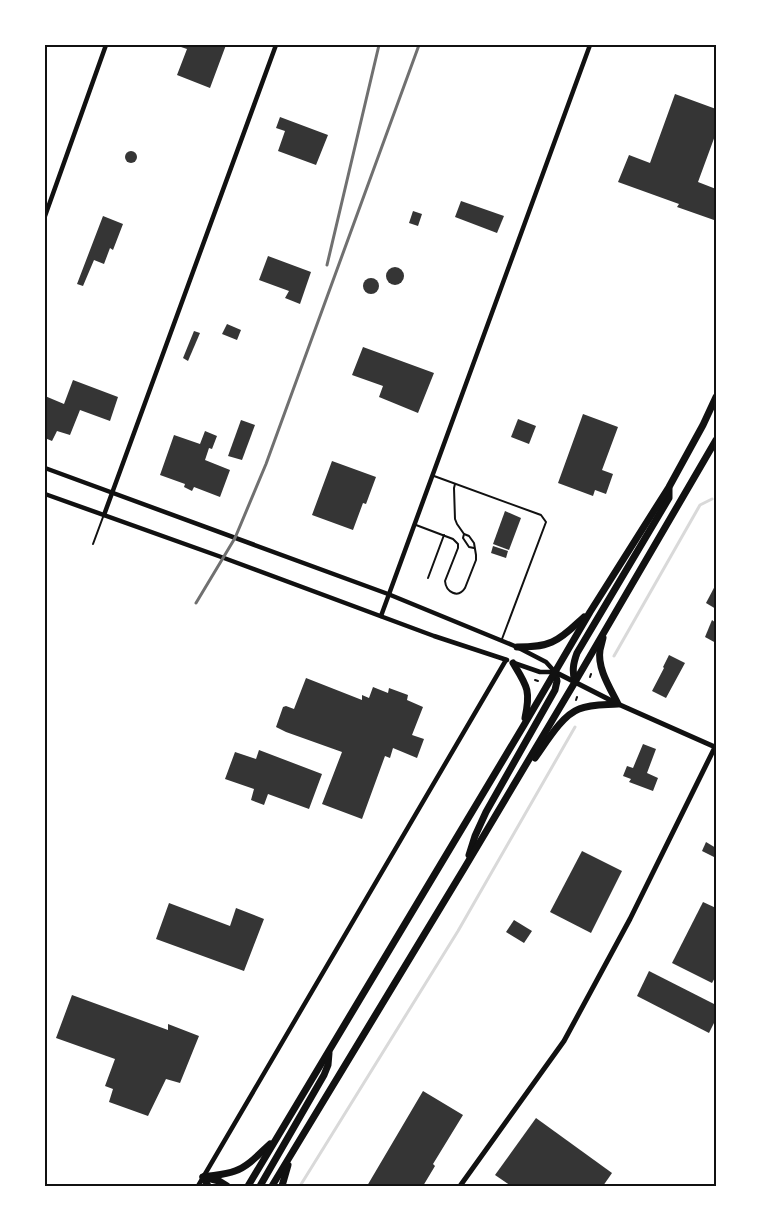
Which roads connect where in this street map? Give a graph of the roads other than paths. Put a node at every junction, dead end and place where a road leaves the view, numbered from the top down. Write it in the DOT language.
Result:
graph roads {
  1 [pos="106,45"];
  2 [pos="276,45"];
  3 [pos="590,45"];
  4 [pos="45,216"];
  5 [pos="716,396"];
  6 [pos="716,440"];
  7 [pos="45,468"];
  8 [pos="432,475"];
  9 [pos="455,484"];
  10 [pos="669,487"];
  11 [pos="112,493"];
  12 [pos="45,494"];
  13 [pos="104,514"];
  14 [pos="414,524"];
  15 [pos="464,534"];
  16 [pos="444,535"];
  17 [pos="94,544"];
  18 [pos="474,548"];
  19 [pos="428,578"];
  20 [pos="388,594"];
  21 [pos="590,612"];
  22 [pos="381,616"];
  23 [pos="606,630"];
  24 [pos="501,641"];
  25 [pos="516,647"];
  26 [pos="510,661"];
  27 [pos="555,672"];
  28 [pos="575,682"];
  29 [pos="618,704"];
  30 [pos="524,725"];
  31 [pos="715,746"];
  32 [pos="511,791"];
  33 [pos="465,867"];
  34 [pos="329,1050"];
  35 [pos="276,1139"];
  36 [pos="291,1152"];
  37 [pos="203,1177"];
  38 [pos="198,1186"];
  39 [pos="208,1186"];
  40 [pos="227,1186"];
  41 [pos="248,1186"];
  42 [pos="260,1186"];
  43 [pos="272,1186"];
  44 [pos="282,1186"];
  45 [pos="460,1186"];
  1 -- 4 [label="street"];
  2 -- 11 [label="street"];
  3 -- 8 [label="street"];
  5 -- 10 [label="highway"];
  6 -- 23 [label="highway"];
  7 -- 11 [label="street"];
  8 -- 9 [label="lane"];
  8 -- 14 [label="street"];
  9 -- 15 [label="lane"];
  9 -- 24 [label="lane"];
  10 -- 21 [label="highway"];
  10 -- 28 [label="highway"];
  11 -- 13 [label="street"];
  11 -- 20 [label="street"];
  12 -- 13 [label="street"];
  13 -- 17 [label="lane"];
  13 -- 22 [label="street"];
  14 -- 16 [label="lane"];
  14 -- 20 [label="street"];
  15 -- 18 [label="lane"];
  15 -- 18 [label="lane"];
  16 -- 18 [label="lane"];
  16 -- 19 [label="lane"];
  20 -- 22 [label="street"];
  20 -- 24 [label="street"];
  21 -- 25 [label="highway"];
  21 -- 27 [label="highway"];
  22 -- 26 [label="street"];
  23 -- 28 [label="highway"];
  23 -- 29 [label="highway"];
  24 -- 25 [label="street"];
  25 -- 27 [label="street"];
  26 -- 27 [label="street"];
  26 -- 30 [label="highway"];
  26 -- 37 [label="street"];
  27 -- 28 [label="street"];
  27 -- 30 [label="highway"];
  27 -- 33 [label="highway"];
  28 -- 29 [label="street"];
  28 -- 32 [label="highway"];
  29 -- 31 [label="street"];
  29 -- 32 [label="highway"];
  30 -- 34 [label="highway"];
  31 -- 45 [label="street"];
  32 -- 33 [label="highway"];
  33 -- 36 [label="highway"];
  34 -- 35 [label="highway"];
  34 -- 42 [label="highway"];
  35 -- 37 [label="highway"];
  35 -- 41 [label="highway"];
  36 -- 43 [label="highway"];
  36 -- 44 [label="highway"];
  37 -- 38 [label="street"];
  37 -- 39 [label="highway"];
  37 -- 40 [label="highway"];
}
